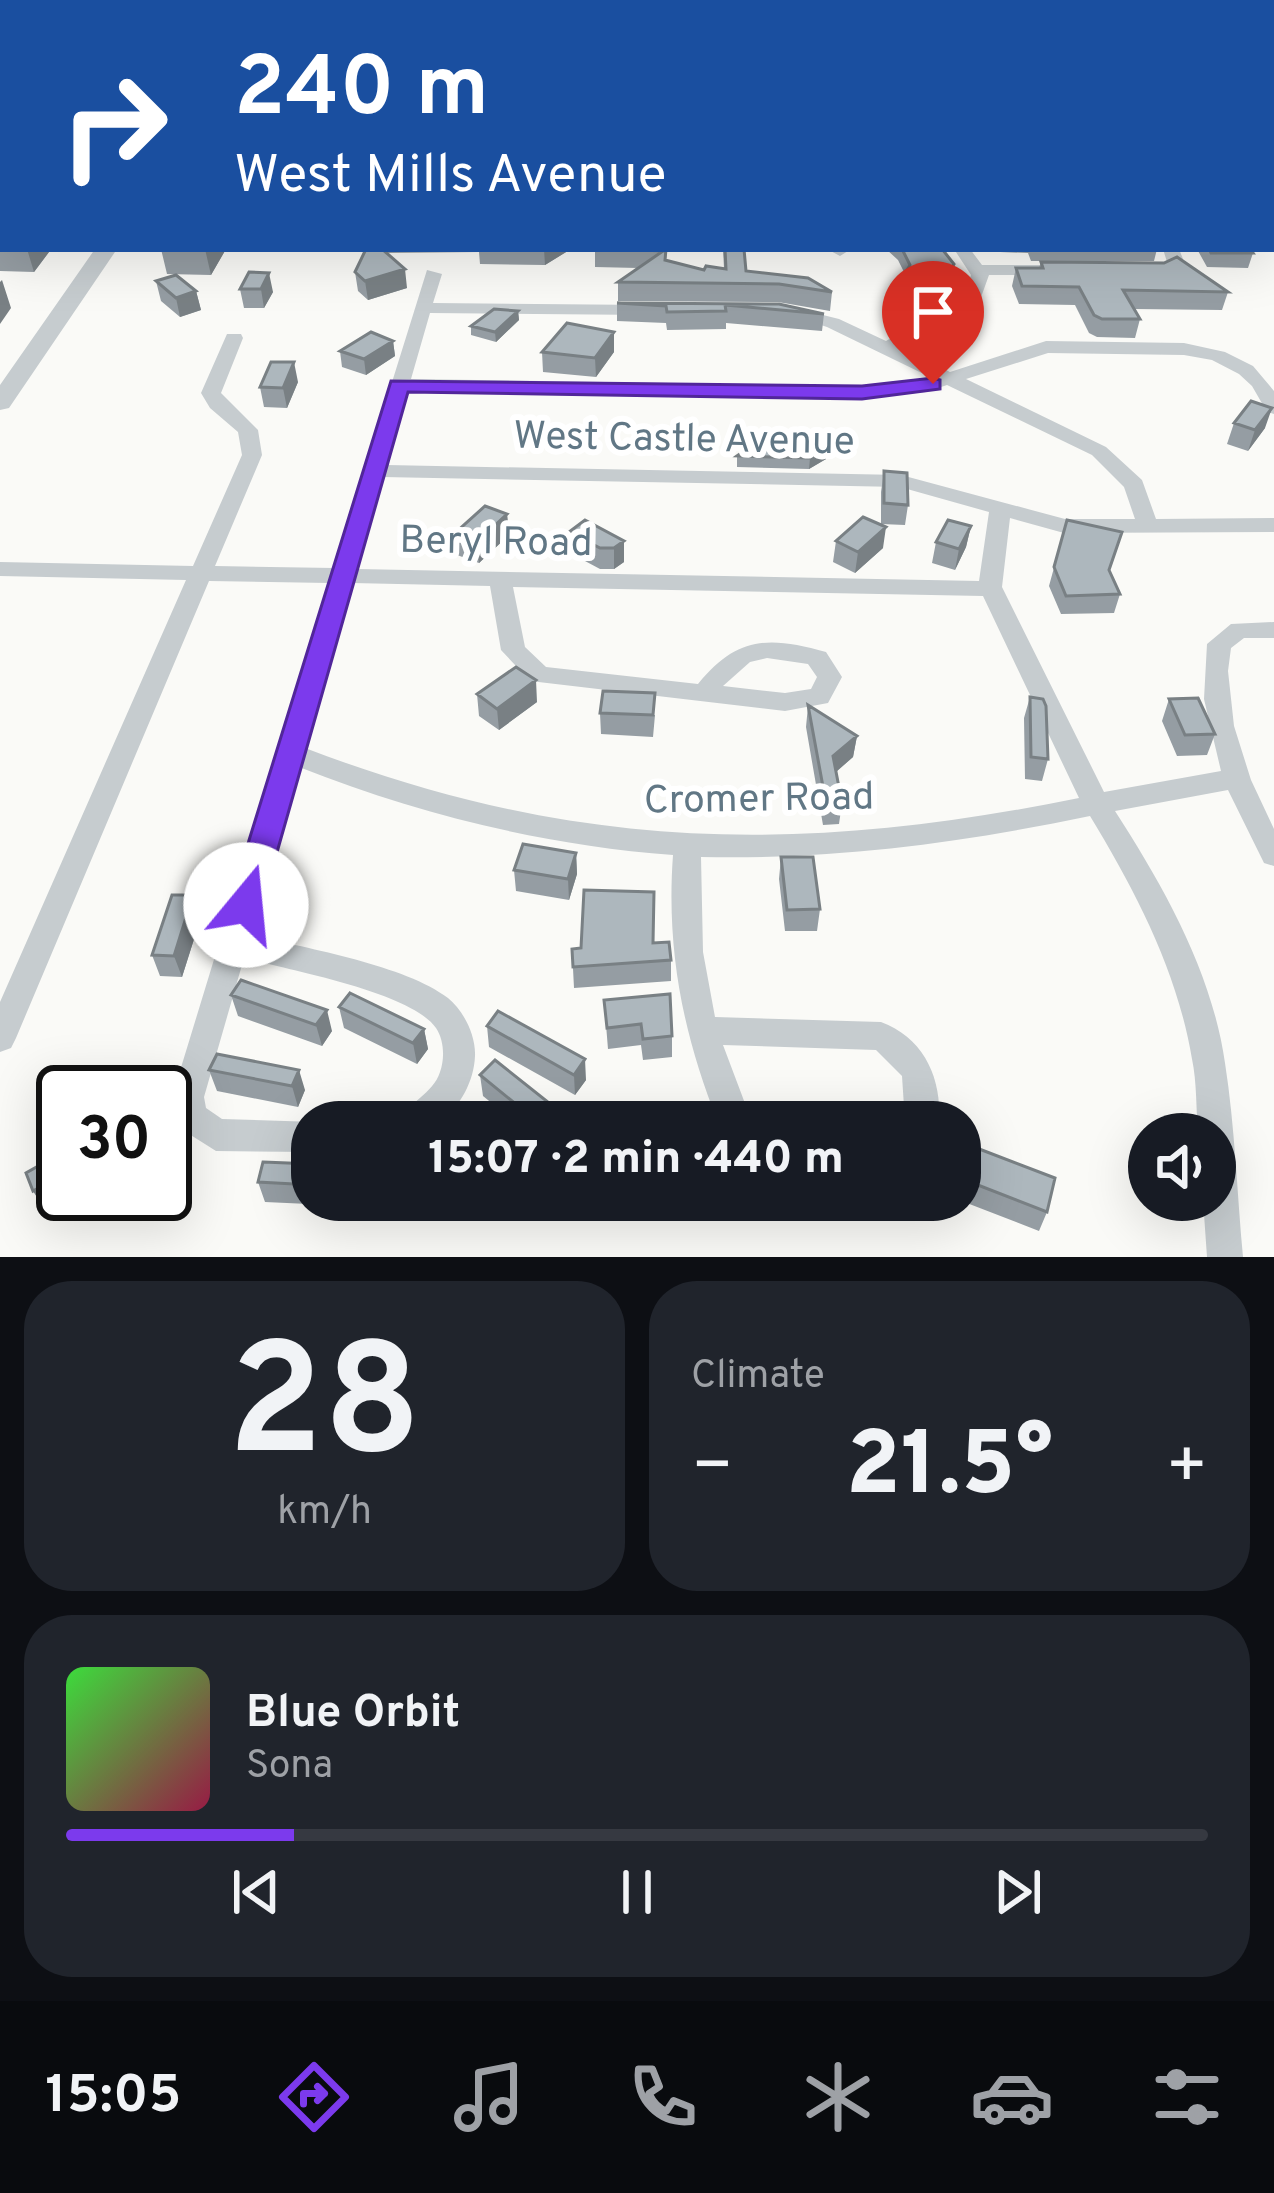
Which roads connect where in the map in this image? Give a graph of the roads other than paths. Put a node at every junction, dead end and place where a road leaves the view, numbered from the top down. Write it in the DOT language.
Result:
graph roads {
  1 [pos="104,252"];
  2 [pos="964,252"];
  3 [pos="1172,252"];
  4 [pos="978,269"];
  5 [pos="1066,271"];
  6 [pos="1132,272"];
  7 [pos="433,274"];
  8 [pos="423,308"];
  9 [pos="659,310"];
  10 [pos="778,312"];
  11 [pos="234,338"];
  12 [pos="888,348"];
  13 [pos="952,378"];
  14 [pos="399,385"];
  15 [pos="0,403"];
  16 [pos="1274,408"];
  17 [pos="374,471"];
  18 [pos="1000,509"];
  19 [pos="1274,525"];
  20 [pos="1148,526"];
  21 [pos="0,569"];
  22 [pos="203,573"];
  23 [pos="342,577"];
  24 [pos="500,580"];
  25 [pos="991,590"];
  26 [pos="1274,630"];
  27 [pos="705,692"];
  28 [pos="292,754"];
  29 [pos="1235,778"];
  30 [pos="1094,802"];
  31 [pos="688,847"];
  32 [pos="1274,855"];
  33 [pos="234,943"];
  34 [pos="702,1030"];
  35 [pos="0,1038"];
  36 [pos="439,1101"];
  37 [pos="727,1101"];
  38 [pos="919,1101"];
  39 [pos="291,1136"];
  40 [pos="1225,1257"];
  1 -- 15 [label="street"];
  2 -- 4 [label="street"];
  3 -- 6 [label="street"];
  4 -- 5 [label="street"];
  4 -- 12 [label="street"];
  7 -- 8 [label="street"];
  8 -- 9 [label="street"];
  8 -- 14 [label="street"];
  10 -- 12 [label="street"];
  11 -- 22 [label="street"];
  12 -- 13 [label="street"];
  13 -- 14 [label="street"];
  13 -- 16 [label="street"];
  13 -- 20 [label="street"];
  14 -- 17 [label="street"];
  17 -- 18 [label="street, West Castle Avenue"];
  17 -- 23 [label="street"];
  18 -- 20 [label="street, West Castle Avenue"];
  18 -- 25 [label="street"];
  19 -- 20 [label="street, West Castle Avenue"];
  21 -- 22 [label="street, Beryl Road"];
  22 -- 23 [label="street, Beryl Road"];
  22 -- 35 [label="street"];
  23 -- 24 [label="street, Beryl Road"];
  23 -- 28 [label="street"];
  24 -- 25 [label="street, Beryl Road"];
  24 -- 27 [label="street"];
  25 -- 30 [label="street"];
  26 -- 29 [label="street"];
  28 -- 31 [label="street, Cromer Road"];
  28 -- 33 [label="street"];
  29 -- 30 [label="street, Cromer Road"];
  29 -- 32 [label="street"];
  30 -- 31 [label="street, Cromer Road"];
  30 -- 40 [label="street"];
  31 -- 34 [label="street"];
  33 -- 36 [label="street"];
  33 -- 39 [label="street"];
  34 -- 37 [label="street"];
  34 -- 38 [label="street"];
}
